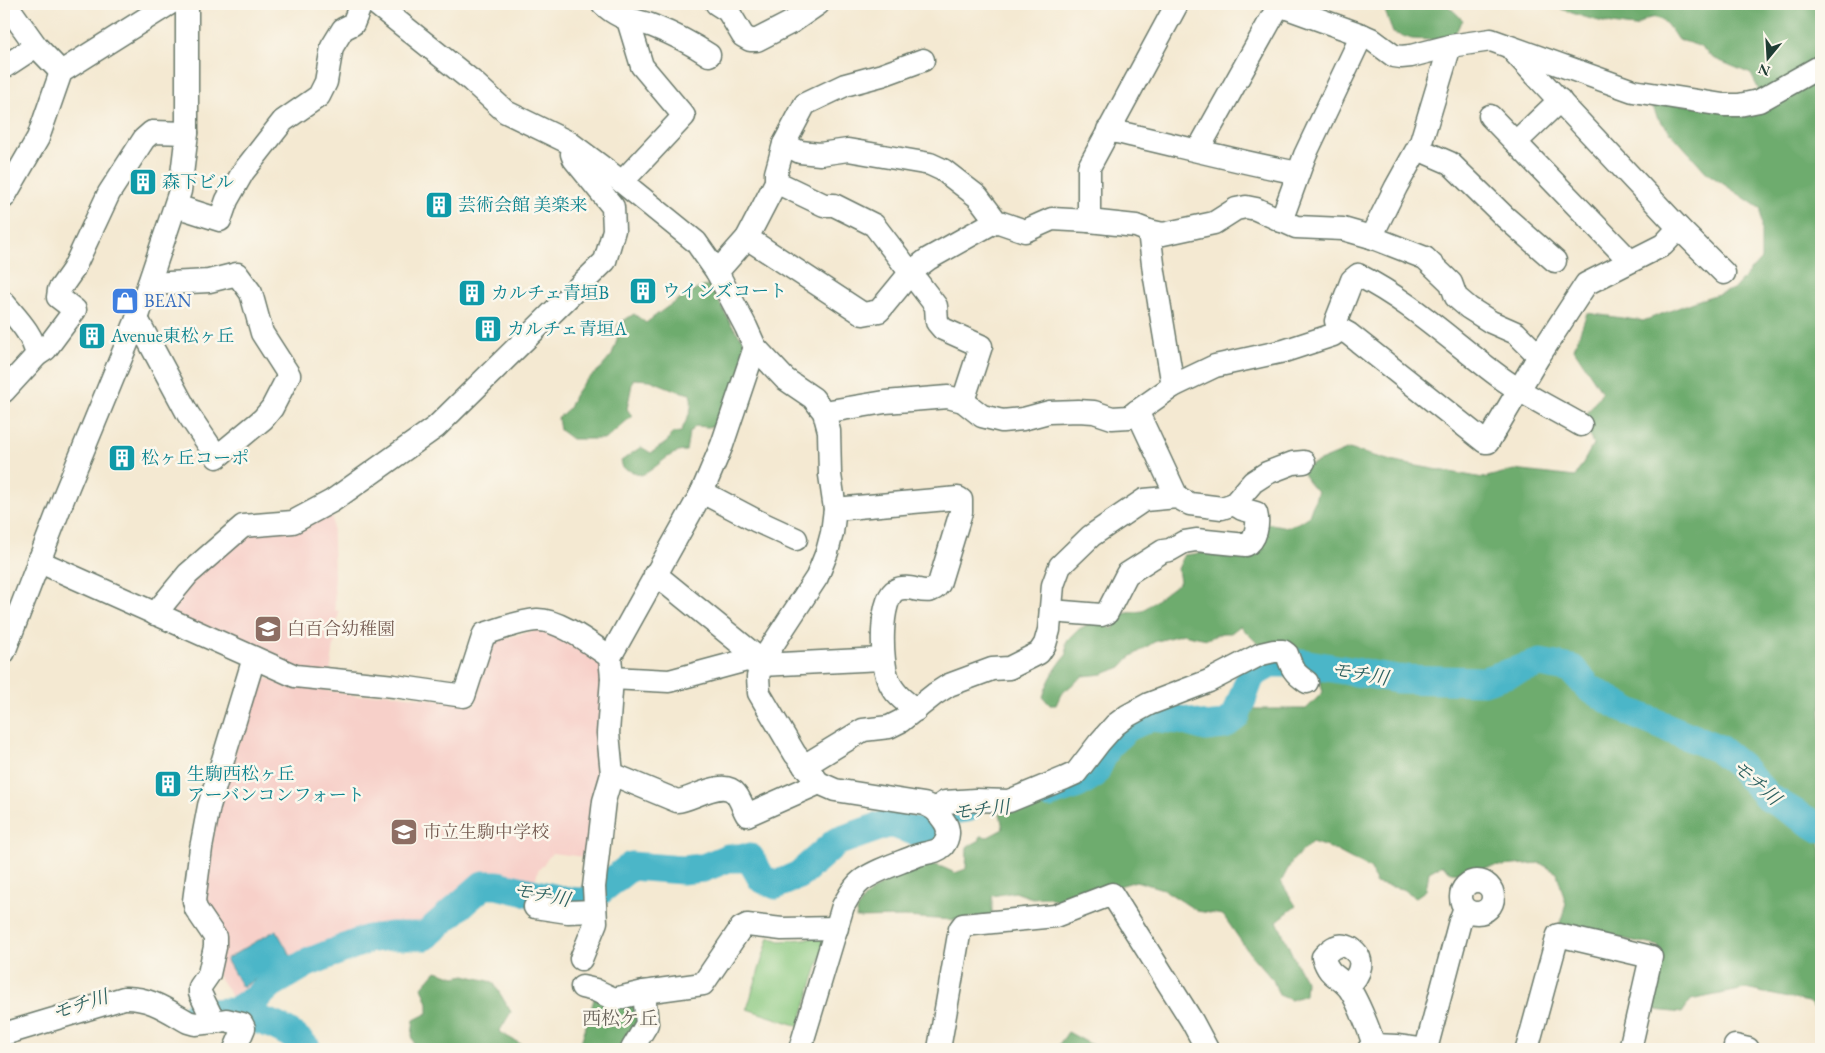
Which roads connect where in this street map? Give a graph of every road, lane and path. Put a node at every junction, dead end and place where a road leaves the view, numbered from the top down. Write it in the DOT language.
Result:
graph roads {
  1 [pos="6,4"];
  2 [pos="169,4"];
  3 [pos="186,4"];
  4 [pos="361,4"];
  5 [pos="376,4"];
  6 [pos="717,4"];
  7 [pos="818,4"];
  8 [pos="1176,4"];
  9 [pos="1277,4"];
  10 [pos="613,9"];
  11 [pos="1362,35"];
  12 [pos="36,46"];
  13 [pos="1450,46"];
  14 [pos="1508,46"];
  15 [pos="709,55"];
  16 [pos="923,60"];
  17 [pos="1821,66"];
  18 [pos="4,67"];
  19 [pos="61,72"];
  20 [pos="1560,100"];
  21 [pos="1490,116"];
  22 [pos="1108,130"];
  23 [pos="187,133"];
  24 [pos="1516,142"];
  25 [pos="570,143"];
  26 [pos="784,144"];
  27 [pos="1418,149"];
  28 [pos="1198,150"];
  29 [pos="1298,173"];
  30 [pos="622,182"];
  31 [pos="776,182"];
  32 [pos="4,197"];
  33 [pos="176,206"];
  34 [pos="1089,221"];
  35 [pos="1281,221"];
  36 [pos="996,222"];
  37 [pos="1679,228"];
  38 [pos="1150,232"];
  39 [pos="1371,237"];
  40 [pos="747,238"];
  41 [pos="1554,261"];
  42 [pos="1630,261"];
  43 [pos="717,272"];
  44 [pos="911,272"];
  45 [pos="1724,273"];
  46 [pos="149,284"];
  47 [pos="4,303"];
  48 [pos="137,318"];
  49 [pos="1340,330"];
  50 [pos="755,347"];
  51 [pos="38,355"];
  52 [pos="1540,356"];
  53 [pos="1173,386"];
  54 [pos="1520,390"];
  55 [pos="4,391"];
  56 [pos="963,401"];
  57 [pos="1137,411"];
  58 [pos="824,412"];
  59 [pos="1581,425"];
  60 [pos="1304,462"];
  61 [pos="702,492"];
  62 [pos="1177,497"];
  63 [pos="1234,504"];
  64 [pos="835,509"];
  65 [pos="796,539"];
  66 [pos="38,561"];
  67 [pos="655,574"];
  68 [pos="1051,611"];
  69 [pos="155,614"];
  70 [pos="4,652"];
  71 [pos="254,658"];
  72 [pos="882,659"];
  73 [pos="762,663"];
  74 [pos="611,668"];
  75 [pos="1307,682"];
  76 [pos="916,710"];
  77 [pos="804,766"];
  78 [pos="612,774"];
  79 [pos="819,784"];
  80 [pos="935,808"];
  81 [pos="595,902"];
  82 [pos="536,907"];
  83 [pos="1465,908"];
  84 [pos="837,928"];
  85 [pos="581,959"];
  86 [pos="582,986"];
  87 [pos="1348,987"];
  88 [pos="644,992"];
  89 [pos="211,1016"];
  90 [pos="4,1034"];
  91 [pos="1372,1048"];
  92 [pos="235,1049"];
  93 [pos="632,1049"];
  94 [pos="800,1049"];
  95 [pos="939,1049"];
  96 [pos="1207,1049"];
  97 [pos="1419,1049"];
  98 [pos="1426,1049"];
  99 [pos="1527,1049"];
  100 [pos="1630,1049"];
  101 [pos="1735,1049"];
  102 [pos="1748,1049"];
  1 -- 12 [label="street"];
  2 -- 19 [label="street"];
  3 -- 23 [label="street"];
  4 -- 33 [label="street"];
  5 -- 25 [label="street"];
  6 -- 7 [label="street"];
  8 -- 22 [label="street"];
  9 -- 11 [label="street"];
  9 -- 28 [label="street"];
  10 -- 15 [label="street"];
  10 -- 30 [label="street"];
  11 -- 13 [label="street"];
  11 -- 29 [label="street"];
  12 -- 18 [label="street"];
  12 -- 19 [label="street"];
  13 -- 14 [label="street"];
  13 -- 27 [label="street"];
  14 -- 17 [label="street"];
  14 -- 20 [label="street"];
  16 -- 26 [label="street"];
  19 -- 32 [label="street"];
  20 -- 24 [label="street"];
  20 -- 37 [label="street"];
  21 -- 24 [label="street"];
  22 -- 28 [label="street"];
  22 -- 34 [label="street"];
  23 -- 33 [label="street"];
  23 -- 51 [label="street"];
  24 -- 42 [label="street"];
  25 -- 30 [label="street"];
  25 -- 69 [label="street"];
  26 -- 31 [label="street"];
  26 -- 36 [label="street"];
  27 -- 39 [label="street"];
  27 -- 41 [label="street"];
  28 -- 29 [label="street"];
  29 -- 35 [label="street"];
  30 -- 43 [label="street"];
  31 -- 40 [label="street"];
  31 -- 44 [label="street"];
  33 -- 46 [label="street"];
  34 -- 36 [label="street"];
  34 -- 38 [label="street"];
  35 -- 38 [label="street"];
  35 -- 39 [label="street"];
  36 -- 44 [label="street"];
  37 -- 42 [label="street"];
  37 -- 45 [label="street"];
  38 -- 53 [label="street"];
  39 -- 52 [label="street"];
  40 -- 43 [label="street"];
  40 -- 44 [label="street"];
  42 -- 52 [label="street"];
  43 -- 50 [label="street"];
  44 -- 56 [label="street"];
  46 -- 48 [label="street"];
  46 -- 48 [label="street"];
  47 -- 51 [label="street"];
  48 -- 66 [label="street"];
  49 -- 53 [label="street"];
  49 -- 54 [label="street"];
  49 -- 54 [label="street"];
  50 -- 58 [label="street"];
  50 -- 61 [label="street"];
  51 -- 55 [label="street"];
  52 -- 54 [label="street"];
  53 -- 57 [label="street"];
  54 -- 59 [label="street"];
  56 -- 57 [label="street"];
  56 -- 58 [label="street"];
  57 -- 62 [label="street"];
  58 -- 64 [label="street"];
  60 -- 63 [label="street"];
  61 -- 65 [label="street"];
  61 -- 67 [label="street"];
  62 -- 63 [label="street"];
  62 -- 68 [label="street"];
  63 -- 68 [label="street"];
  64 -- 72 [label="street"];
  64 -- 73 [label="street"];
  66 -- 69 [label="street"];
  66 -- 70 [label="street"];
  67 -- 73 [label="street"];
  67 -- 74 [label="street"];
  68 -- 76 [label="street"];
  69 -- 71 [label="street"];
  71 -- 74 [label="street"];
  71 -- 89 [label="street"];
  72 -- 73 [label="street"];
  72 -- 76 [label="street"];
  73 -- 74 [label="street"];
  73 -- 77 [label="street"];
  74 -- 78 [label="street"];
  75 -- 80 [label="street"];
  76 -- 77 [label="street"];
  77 -- 79 [label="street"];
  78 -- 79 [label="street"];
  78 -- 81 [label="street"];
  79 -- 80 [label="street"];
  80 -- 84 [label="street"];
  81 -- 82 [label="street"];
  81 -- 85 [label="street"];
  83 -- 98 [label="street"];
  84 -- 88 [label="street"];
  84 -- 94 [label="street"];
  86 -- 88 [label="street"];
  87 -- 91 [label="street"];
  88 -- 93 [label="street"];
  89 -- 90 [label="street"];
  89 -- 92 [label="street"];
  91 -- 97 [label="street"];
  95 -- 96 [label="street"];
  99 -- 100 [label="street"];
  101 -- 102 [label="street"];
}
